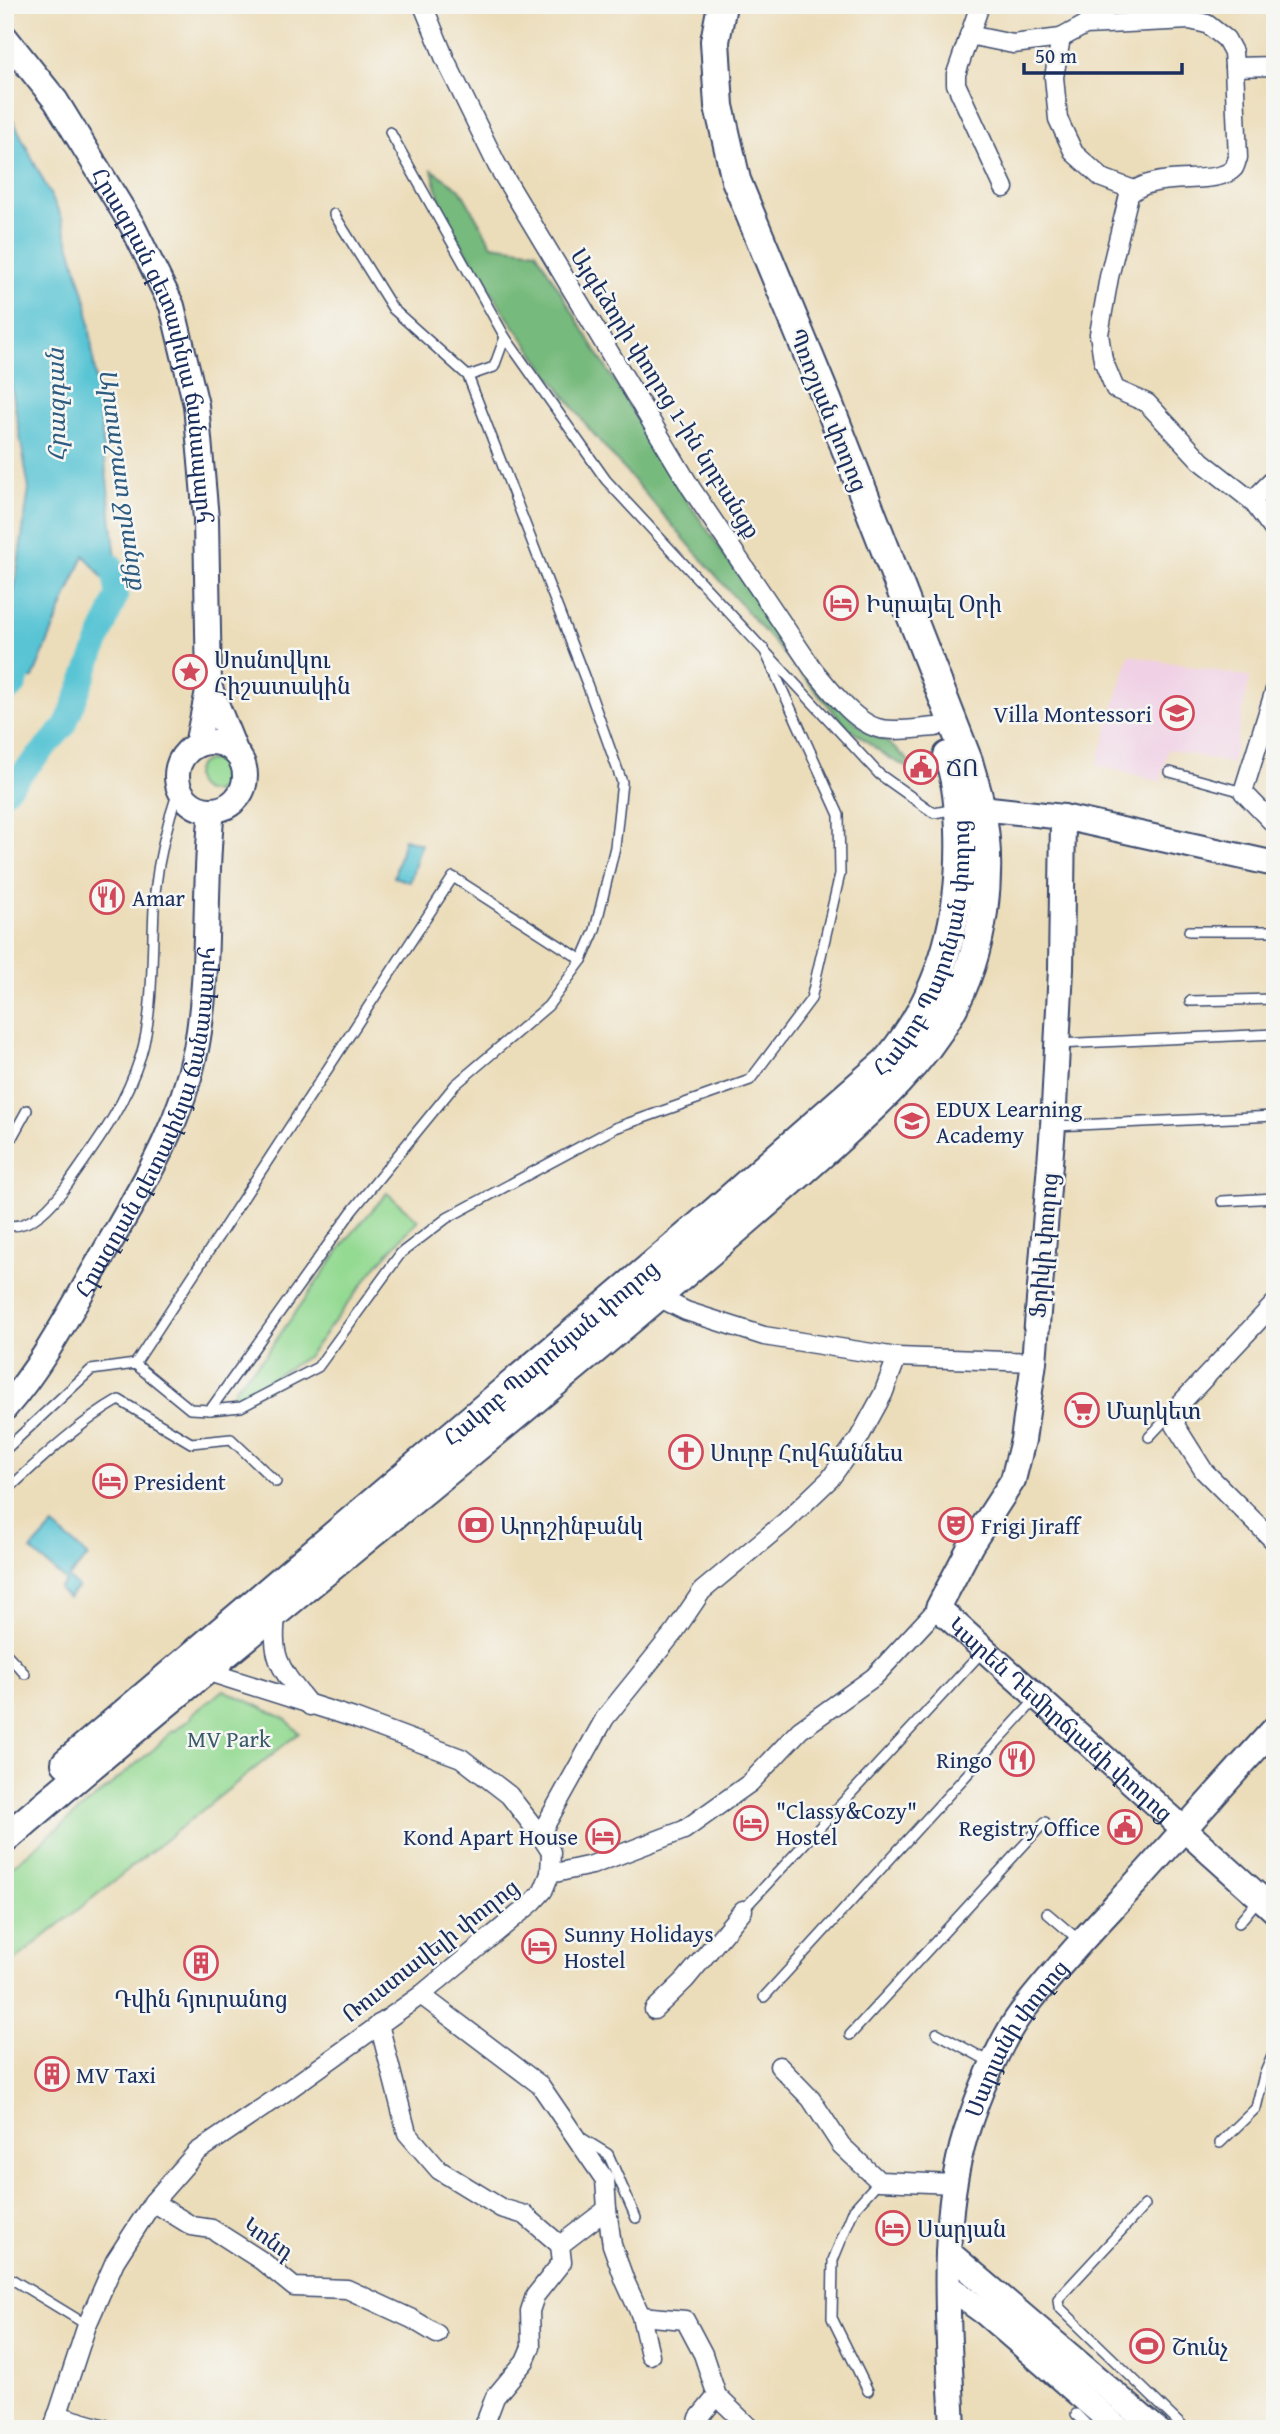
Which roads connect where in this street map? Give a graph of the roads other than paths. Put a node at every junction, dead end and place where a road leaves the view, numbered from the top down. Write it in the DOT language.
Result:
graph roads {
  1 [pos="423,5"];
  2 [pos="709,5"];
  3 [pos="722,5"];
  4 [pos="980,5"];
  5 [pos="969,35"];
  6 [pos="5,37"];
  7 [pos="1061,38"];
  8 [pos="1275,66"];
  9 [pos="1234,67"];
  10 [pos="390,132"];
  11 [pos="1004,188"];
  12 [pos="1134,190"];
  13 [pos="334,214"];
  14 [pos="505,337"];
  15 [pos="468,376"];
  16 [pos="1275,478"];
  17 [pos="1252,501"];
  18 [pos="1275,532"];
  19 [pos="764,649"];
  20 [pos="209,686"];
  21 [pos="1275,690"];
  22 [pos="936,727"];
  23 [pos="197,746"];
  24 [pos="236,753"];
  25 [pos="1170,772"];
  26 [pos="179,788"];
  27 [pos="1243,792"];
  28 [pos="970,808"];
  29 [pos="212,810"];
  30 [pos="1063,817"];
  31 [pos="1275,825"];
  32 [pos="1275,864"];
  33 [pos="1189,931"];
  34 [pos="1275,931"];
  35 [pos="582,960"];
  36 [pos="1275,999"];
  37 [pos="1190,1002"];
  38 [pos="1275,1034"];
  39 [pos="1056,1044"];
  40 [pos="27,1110"];
  41 [pos="1275,1116"];
  42 [pos="1053,1126"];
  43 [pos="5,1150"];
  44 [pos="1275,1198"];
  45 [pos="1222,1201"];
  46 [pos="5,1225"];
  47 [pos="660,1294"];
  48 [pos="1275,1303"];
  49 [pos="897,1357"];
  50 [pos="1034,1362"];
  51 [pos="135,1364"];
  52 [pos="5,1408"];
  53 [pos="210,1410"];
  54 [pos="1167,1420"];
  55 [pos="1149,1437"];
  56 [pos="5,1450"];
  57 [pos="276,1482"];
  58 [pos="5,1492"];
  59 [pos="1275,1542"];
  60 [pos="939,1608"];
  61 [pos="277,1611"];
  62 [pos="984,1650"];
  63 [pos="5,1652"];
  64 [pos="195,1666"];
  65 [pos="25,1674"];
  66 [pos="1038,1698"];
  67 [pos="310,1706"];
  68 [pos="1275,1728"];
  69 [pos="1045,1822"];
  70 [pos="11,1827"];
  71 [pos="1182,1829"];
  72 [pos="540,1835"];
  73 [pos="1001,1871"];
  74 [pos="550,1874"];
  75 [pos="1009,1879"];
  76 [pos="1267,1904"];
  77 [pos="743,1910"];
  78 [pos="1047,1913"];
  79 [pos="1239,1923"];
  80 [pos="1082,1942"];
  81 [pos="892,1989"];
  82 [pos="421,1994"];
  83 [pos="764,1997"];
  84 [pos="900,1997"];
  85 [pos="654,2010"];
  86 [pos="379,2024"];
  87 [pos="937,2033"];
  88 [pos="849,2035"];
  89 [pos="1275,2049"];
  90 [pos="994,2063"];
  91 [pos="779,2066"];
  92 [pos="575,2133"];
  93 [pos="1220,2143"];
  94 [pos="879,2181"];
  95 [pos="955,2184"];
  96 [pos="153,2202"];
  97 [pos="1145,2206"];
  98 [pos="607,2209"];
  99 [pos="636,2218"];
  100 [pos="561,2245"];
  101 [pos="948,2252"];
  102 [pos="5,2275"];
  103 [pos="949,2287"];
  104 [pos="641,2316"];
  105 [pos="86,2325"];
  106 [pos="438,2334"];
  107 [pos="650,2355"];
  108 [pos="868,2391"];
  109 [pos="717,2396"];
  110 [pos="1076,2414"];
  111 [pos="55,2422"];
  112 [pos="99,2428"];
  113 [pos="483,2429"];
  114 [pos="696,2429"];
  115 [pos="751,2429"];
  116 [pos="953,2429"];
  117 [pos="1091,2429"];
  118 [pos="1119,2429"];
  119 [pos="1156,2429"];
  120 [pos="1185,2429"];
  1 -- 22 [label="street, Այգեձորի փողոց 1-ին նրբանցք"];
  2 -- 22 [label="main road, Պռոշյան փողոց"];
  3 -- 28 [label="main road, Պռոշյան փողոց"];
  4 -- 5 [label="street"];
  5 -- 7 [label="street"];
  5 -- 11 [label="street"];
  6 -- 20 [label="street, Հրազդան գետափնյա ճանապարհ"];
  7 -- 9 [label="street"];
  7 -- 12 [label="street"];
  8 -- 9 [label="street"];
  9 -- 12 [label="street"];
  10 -- 14 [label="lane"];
  12 -- 17 [label="street"];
  13 -- 15 [label="lane"];
  14 -- 15 [label="lane"];
  14 -- 19 [label="lane"];
  15 -- 35 [label="lane"];
  16 -- 17 [label="street"];
  17 -- 18 [label="street"];
  19 -- 28 [label="lane"];
  19 -- 53 [label="lane"];
  20 -- 23 [label="street, Հրազդան գետափնյա ճանապարհ"];
  20 -- 24 [label="street, Հրազդան գետափնյա ճանապարհ"];
  21 -- 27 [label="street"];
  22 -- 28 [label="main road, Պռոշյան փողոց"];
  23 -- 24 [label="street"];
  23 -- 26 [label="street, Հրազդան գետափնյա ճանապարհ"];
  24 -- 29 [label="street, Հրազդան գետափնյա ճանապարհ"];
  25 -- 27 [label="lane"];
  26 -- 29 [label="street"];
  26 -- 46 [label="lane"];
  27 -- 31 [label="street"];
  28 -- 30 [label="street"];
  28 -- 47 [label="main road, Հակոբ Պարոնյան փողոց"];
  28 -- 64 [label="main road, Հակոբ Պարոնյան փողոց"];
  29 -- 52 [label="street, Հրազդան գետափնյա ճանապարհ"];
  30 -- 32 [label="street"];
  30 -- 39 [label="street, Ֆրիկի փողոց"];
  33 -- 34 [label="lane"];
  35 -- 51 [label="lane"];
  35 -- 53 [label="lane"];
  36 -- 37 [label="lane"];
  38 -- 39 [label="lane"];
  39 -- 42 [label="street, Ֆրիկի փողոց"];
  40 -- 43 [label="lane"];
  41 -- 42 [label="lane"];
  42 -- 50 [label="street, Ֆրիկի փողոց"];
  44 -- 45 [label="lane"];
  47 -- 49 [label="street"];
  47 -- 61 [label="main road, Հակոբ Պարոնյան փողոց"];
  48 -- 54 [label="street"];
  49 -- 50 [label="street"];
  49 -- 72 [label="street"];
  50 -- 60 [label="street, Ֆրիկի փողոց"];
  51 -- 53 [label="lane"];
  51 -- 56 [label="lane"];
  54 -- 55 [label="lane"];
  54 -- 59 [label="street"];
  57 -- 58 [label="lane"];
  60 -- 62 [label="street, Կարեն Դեմիրճյանի փողոց"];
  60 -- 74 [label="street, Ռուստավելի փողոց"];
  61 -- 64 [label="main road, Հակոբ Պարոնյան փողոց"];
  61 -- 67 [label="street"];
  62 -- 66 [label="street, Կարեն Դեմիրճյանի փողոց"];
  62 -- 77 [label="lane"];
  63 -- 65 [label="lane"];
  64 -- 67 [label="street"];
  64 -- 70 [label="main road, Հակոբ Պարոնյան փողոց"];
  64 -- 70 [label="main road, Հակոբ Պարոնյան փողոց"];
  66 -- 71 [label="street, Կարեն Դեմիրճյանի փողոց"];
  66 -- 83 [label="lane"];
  67 -- 72 [label="street"];
  68 -- 71 [label="street, Սարյանի փողոց"];
  69 -- 73 [label="lane"];
  71 -- 76 [label="street, Կարեն Դեմիրճյանի փողոց"];
  71 -- 80 [label="street, Սարյանի փողոց"];
  72 -- 74 [label="street"];
  73 -- 75 [label="lane"];
  73 -- 81 [label="lane"];
  74 -- 82 [label="street, Ռուստավելի փողոց"];
  76 -- 79 [label="lane"];
  77 -- 85 [label="street"];
  78 -- 80 [label="lane"];
  80 -- 90 [label="street, Սարյանի փողոց"];
  81 -- 84 [label="lane"];
  81 -- 88 [label="lane"];
  82 -- 86 [label="street, Ռուստավելի փողոց"];
  82 -- 92 [label="street"];
  86 -- 96 [label="street, Ռուստավելի փողոց"];
  86 -- 100 [label="street"];
  87 -- 90 [label="lane"];
  89 -- 93 [label="lane"];
  90 -- 95 [label="street, Սարյանի փողոց"];
  91 -- 94 [label="street"];
  92 -- 98 [label="street"];
  92 -- 99 [label="lane"];
  94 -- 95 [label="street"];
  94 -- 108 [label="lane"];
  95 -- 101 [label="street, Սարյանի փողոց"];
  96 -- 105 [label="street, Ռուստավելի փողոց"];
  96 -- 106 [label="street, Կոնդ"];
  97 -- 120 [label="lane"];
  98 -- 100 [label="street"];
  98 -- 104 [label="street"];
  100 -- 113 [label="street"];
  101 -- 103 [label="street, Սարյանի փողոց"];
  101 -- 119 [label="street"];
  102 -- 105 [label="lane"];
  103 -- 116 [label="street, Սարյանի փողոց"];
  103 -- 118 [label="street"];
  104 -- 107 [label="street"];
  104 -- 109 [label="street"];
  105 -- 111 [label="street, Ռուստավելի փողոց"];
  109 -- 114 [label="street"];
  109 -- 115 [label="street"];
  110 -- 117 [label="lane"];
  111 -- 112 [label="street"];
}
